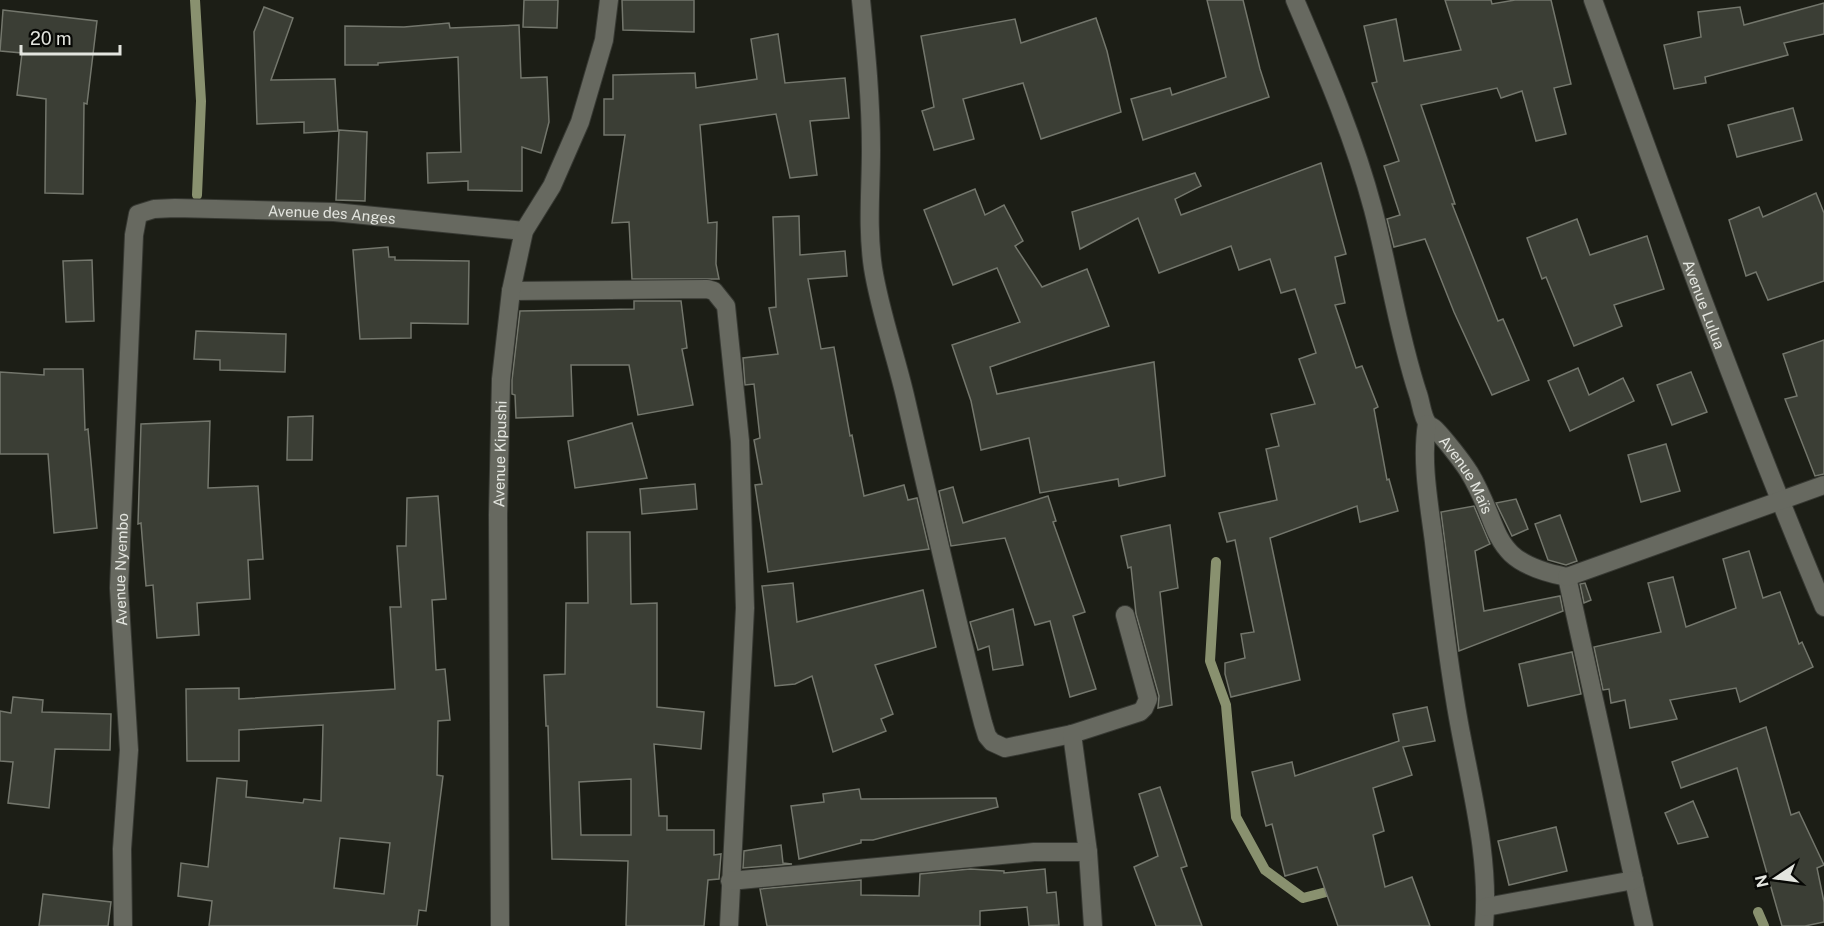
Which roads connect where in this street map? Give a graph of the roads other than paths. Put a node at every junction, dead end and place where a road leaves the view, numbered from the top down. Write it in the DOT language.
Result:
graph roads {
  1 [pos="609,0"];
  2 [pos="861,0"];
  3 [pos="1295,0"];
  4 [pos="1593,0"];
  5 [pos="138,214"];
  6 [pos="524,231"];
  7 [pos="511,291"];
  8 [pos="1427,424"];
  9 [pos="1824,485"];
  10 [pos="1779,500"];
  11 [pos="1567,577"];
  12 [pos="1824,607"];
  13 [pos="1125,615"];
  14 [pos="1072,734"];
  15 [pos="1088,852"];
  16 [pos="1634,880"];
  17 [pos="730,881"];
  18 [pos="1486,907"];
  19 [pos="123,926"];
  20 [pos="500,926"];
  21 [pos="729,926"];
  22 [pos="1093,926"];
  23 [pos="1484,926"];
  24 [pos="1644,926"];
  1 -- 6 [label="street, Avenue Kipushi"];
  2 -- 14 [label="street"];
  3 -- 8 [label="street, Avenue Maïs"];
  4 -- 10 [label="street, Avenue Lulua"];
  5 -- 6 [label="street, Avenue des Anges"];
  5 -- 19 [label="street, Avenue Nyembo"];
  6 -- 7 [label="street, Avenue Kipushi"];
  7 -- 17 [label="street"];
  7 -- 20 [label="street, Avenue Kipushi"];
  8 -- 11 [label="street, Avenue Maïs"];
  8 -- 18 [label="street"];
  9 -- 10 [label="street"];
  10 -- 11 [label="street"];
  10 -- 12 [label="street, Avenue Lulua"];
  11 -- 16 [label="street"];
  13 -- 14 [label="street"];
  14 -- 15 [label="street"];
  15 -- 17 [label="street"];
  15 -- 22 [label="street"];
  16 -- 18 [label="street"];
  16 -- 24 [label="street"];
  17 -- 21 [label="street"];
  18 -- 23 [label="street"];
}
